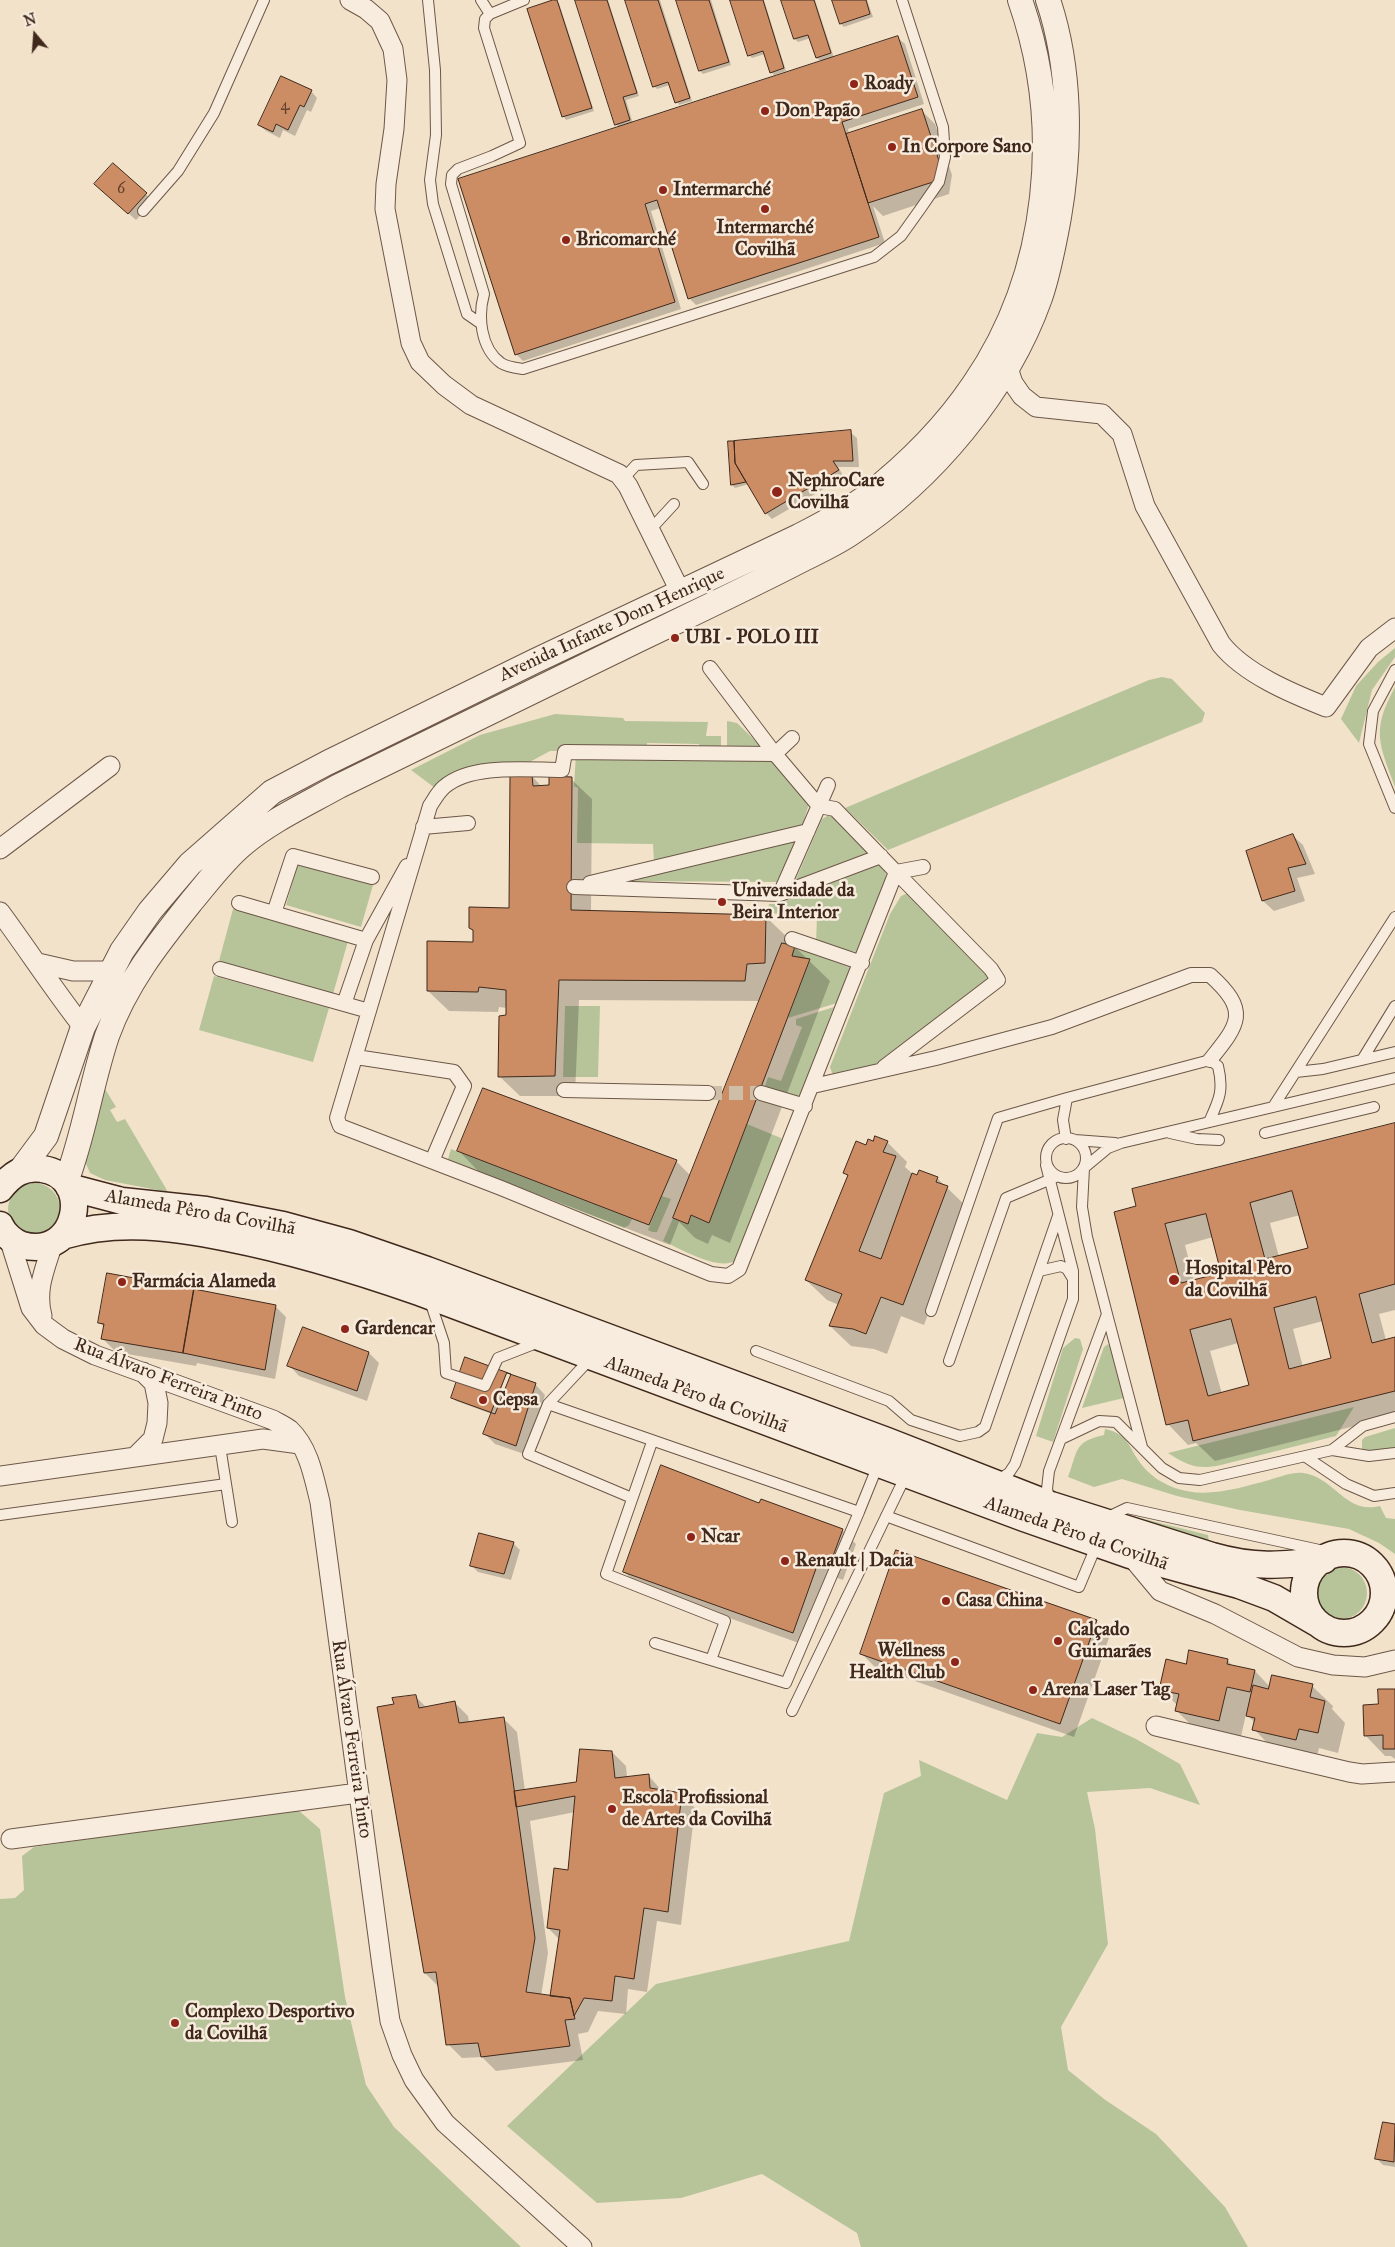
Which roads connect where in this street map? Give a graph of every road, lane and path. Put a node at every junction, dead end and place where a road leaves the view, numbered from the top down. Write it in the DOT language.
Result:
graph roads {
  1 [pos="264,0"];
  2 [pos="350,0"];
  3 [pos="428,0"];
  4 [pos="481,0"];
  5 [pos="524,0"];
  6 [pos="902,0"];
  7 [pos="1020,0"];
  8 [pos="1048,0"];
  9 [pos="490,14"];
  10 [pos="143,211"];
  11 [pos="480,322"];
  12 [pos="1007,365"];
  13 [pos="624,478"];
  14 [pos="703,484"];
  15 [pos="674,504"];
  16 [pos="650,530"];
  17 [pos="681,593"];
  18 [pos="1395,628"];
  19 [pos="710,668"];
  20 [pos="1395,670"];
  21 [pos="792,738"];
  22 [pos="775,754"];
  23 [pos="110,766"];
  24 [pos="828,785"];
  25 [pos="820,806"];
  26 [pos="1395,808"];
  27 [pos="468,823"];
  28 [pos="424,827"];
  29 [pos="808,831"];
  30 [pos="418,847"];
  31 [pos="0,849"];
  32 [pos="881,856"];
  33 [pos="923,868"];
  34 [pos="896,872"];
  35 [pos="372,877"];
  36 [pos="780,894"];
  37 [pos="239,903"];
  38 [pos="274,913"];
  39 [pos="2,918"];
  40 [pos="1395,918"];
  41 [pos="792,939"];
  42 [pos="366,940"];
  43 [pos="38,963"];
  44 [pos="862,963"];
  45 [pos="220,969"];
  46 [pos="111,971"];
  47 [pos="344,1004"];
  48 [pos="1395,1006"];
  49 [pos="369,1011"];
  50 [pos="83,1027"];
  51 [pos="1395,1052"];
  52 [pos="356,1058"];
  53 [pos="1210,1060"];
  54 [pos="1362,1060"];
  55 [pos="880,1070"];
  56 [pos="1296,1072"];
  57 [pos="1395,1078"];
  58 [pos="813,1086"];
  59 [pos="564,1090"];
  60 [pos="708,1092"];
  61 [pos="761,1093"];
  62 [pos="1067,1098"];
  63 [pos="805,1106"];
  64 [pos="1273,1107"];
  65 [pos="1374,1107"];
  66 [pos="1209,1122"];
  67 [pos="1167,1132"];
  68 [pos="1265,1133"];
  69 [pos="1070,1140"];
  70 [pos="1219,1140"];
  71 [pos="1121,1143"];
  72 [pos="432,1162"];
  73 [pos="1084,1168"];
  74 [pos="1053,1178"];
  75 [pos="7,1180"];
  76 [pos="67,1184"];
  77 [pos="1058,1216"];
  78 [pos="3,1230"];
  79 [pos="58,1240"];
  80 [pos="1039,1271"];
  81 [pos="1074,1279"];
  82 [pos="428,1295"];
  83 [pos="931,1310"];
  84 [pos="1107,1314"];
  85 [pos="44,1324"];
  86 [pos="546,1340"];
  87 [pos="756,1351"];
  88 [pos="592,1357"];
  89 [pos="950,1361"];
  90 [pos="143,1372"];
  91 [pos="548,1404"];
  92 [pos="1395,1417"];
  93 [pos="1356,1431"];
  94 [pos="1061,1440"];
  95 [pos="652,1442"];
  96 [pos="300,1444"];
  97 [pos="220,1446"];
  98 [pos="1143,1450"];
  99 [pos="1332,1450"];
  100 [pos="1395,1453"];
  101 [pos="1358,1454"];
  102 [pos="1306,1456"];
  103 [pos="135,1457"];
  104 [pos="879,1463"];
  105 [pos="907,1474"];
  106 [pos="0,1476"];
  107 [pos="226,1484"];
  108 [pos="992,1484"];
  109 [pos="1395,1493"];
  110 [pos="632,1498"];
  111 [pos="1051,1505"];
  112 [pos="858,1512"];
  113 [pos="0,1515"];
  114 [pos="886,1516"];
  115 [pos="232,1522"];
  116 [pos="1099,1533"];
  117 [pos="1130,1555"];
  118 [pos="1329,1557"];
  119 [pos="1385,1571"];
  120 [pos="1395,1620"];
  121 [pos="1317,1623"];
  122 [pos="1360,1631"];
  123 [pos="655,1643"];
  124 [pos="711,1660"];
  125 [pos="1395,1660"];
  126 [pos="792,1710"];
  127 [pos="1156,1726"];
  128 [pos="1395,1772"];
  129 [pos="358,1793"];
  130 [pos="11,1839"];
  131 [pos="582,2247"];
  1 -- 10 [label="lane"];
  2 -- 13 [label="street"];
  3 -- 11 [label="lane"];
  4 -- 9 [label="lane"];
  5 -- 9 [label="lane"];
  6 -- 11 [label="lane"];
  7 -- 17 [label="street, Avenida Infante Dom Henrique"];
  8 -- 12 [label="street, Avenida Infante Dom Henrique"];
  9 -- 11 [label="lane"];
  12 -- 18 [label="street"];
  12 -- 76 [label="street, Avenida Infante Dom Henrique"];
  13 -- 14 [label="lane"];
  13 -- 16 [label="street"];
  15 -- 16 [label="lane"];
  16 -- 17 [label="street"];
  17 -- 46 [label="street, Avenida Infante Dom Henrique"];
  19 -- 22 [label="street"];
  20 -- 26 [label="lane"];
  21 -- 22 [label="street"];
  22 -- 25 [label="street"];
  22 -- 28 [label="street"];
  23 -- 31 [label="street"];
  24 -- 25 [label="street"];
  25 -- 29 [label="street"];
  25 -- 32 [label="street"];
  27 -- 28 [label="street"];
  28 -- 30 [label="street"];
  29 -- 36 [label="street"];
  29 -- 36 [label="street"];
  30 -- 42 [label="street"];
  30 -- 49 [label="street"];
  32 -- 34 [label="street"];
  32 -- 36 [label="street"];
  33 -- 34 [label="street"];
  34 -- 44 [label="street"];
  34 -- 55 [label="street"];
  35 -- 38 [label="street"];
  37 -- 38 [label="street"];
  38 -- 42 [label="street"];
  39 -- 43 [label="street"];
  40 -- 56 [label="lane"];
  41 -- 44 [label="street"];
  42 -- 47 [label="street"];
  43 -- 46 [label="street"];
  43 -- 50 [label="street"];
  44 -- 58 [label="street"];
  45 -- 47 [label="street"];
  46 -- 50 [label="street, Avenida Infante Dom Henrique"];
  47 -- 49 [label="street"];
  48 -- 54 [label="lane"];
  49 -- 52 [label="street"];
  50 -- 75 [label="street, Avenida Infante Dom Henrique"];
  51 -- 54 [label="lane"];
  52 -- 72 [label="street"];
  52 -- 72 [label="street"];
  53 -- 55 [label="street"];
  53 -- 62 [label="lane"];
  53 -- 66 [label="lane"];
  54 -- 56 [label="lane"];
  55 -- 58 [label="street"];
  56 -- 64 [label="lane"];
  57 -- 64 [label="lane"];
  58 -- 63 [label="street"];
  59 -- 60 [label="street"];
  61 -- 63 [label="street"];
  62 -- 69 [label="lane"];
  62 -- 83 [label="lane"];
  63 -- 72 [label="street"];
  64 -- 66 [label="lane"];
  65 -- 68 [label="lane"];
  66 -- 67 [label="lane"];
  67 -- 70 [label="lane"];
  67 -- 71 [label="lane"];
  69 -- 71 [label="lane"];
  69 -- 73 [label="lane"];
  69 -- 74 [label="lane"];
  71 -- 73 [label="lane"];
  73 -- 74 [label="lane"];
  73 -- 84 [label="lane"];
  74 -- 77 [label="lane"];
  74 -- 89 [label="lane"];
  75 -- 76 [label="main road, Alameda Pêro da Covilhã"];
  76 -- 79 [label="main road"];
  76 -- 108 [label="main road, Alameda Pêro da Covilhã"];
  77 -- 80 [label="lane"];
  77 -- 81 [label="lane"];
  78 -- 79 [label="main road, Alameda Pêro da Covilhã"];
  78 -- 85 [label="street, Rua Álvaro Ferreira Pinto"];
  79 -- 82 [label="main road, Alameda Pêro da Covilhã"];
  79 -- 85 [label="street"];
  80 -- 81 [label="lane"];
  80 -- 87 [label="lane"];
  81 -- 108 [label="lane"];
  82 -- 86 [label="main road, Alameda Pêro da Covilhã"];
  82 -- 86 [label="lane"];
  84 -- 94 [label="lane"];
  84 -- 98 [label="lane"];
  85 -- 90 [label="street, Rua Álvaro Ferreira Pinto"];
  86 -- 88 [label="main road, Alameda Pêro da Covilhã"];
  88 -- 91 [label="lane"];
  88 -- 104 [label="main road, Alameda Pêro da Covilhã"];
  90 -- 96 [label="street, Rua Álvaro Ferreira Pinto"];
  90 -- 103 [label="street"];
  91 -- 95 [label="lane"];
  91 -- 110 [label="lane"];
  92 -- 93 [label="lane"];
  93 -- 99 [label="lane"];
  93 -- 101 [label="lane"];
  94 -- 98 [label="lane"];
  94 -- 111 [label="lane"];
  95 -- 110 [label="lane"];
  95 -- 112 [label="lane"];
  96 -- 97 [label="street"];
  96 -- 129 [label="street, Rua Álvaro Ferreira Pinto"];
  97 -- 103 [label="street"];
  97 -- 107 [label="lane"];
  98 -- 102 [label="lane"];
  99 -- 101 [label="lane"];
  99 -- 102 [label="lane"];
  100 -- 101 [label="lane"];
  102 -- 109 [label="lane"];
  103 -- 106 [label="street"];
  104 -- 105 [label="main road, Alameda Pêro da Covilhã"];
  104 -- 112 [label="lane"];
  105 -- 114 [label="lane"];
  105 -- 116 [label="main road, Alameda Pêro da Covilhã"];
  107 -- 113 [label="lane"];
  107 -- 115 [label="lane"];
  108 -- 111 [label="main road, Alameda Pêro da Covilhã"];
  110 -- 124 [label="lane"];
  111 -- 116 [label="main road, Alameda Pêro da Covilhã"];
  112 -- 124 [label="lane"];
  114 -- 116 [label="lane"];
  114 -- 126 [label="lane"];
  116 -- 117 [label="main road, Alameda Pêro da Covilhã"];
  116 -- 118 [label="main road, Alameda Pêro da Covilhã"];
  117 -- 121 [label="main road, Alameda Pêro da Covilhã"];
  117 -- 125 [label="street"];
  118 -- 119 [label="main road, Alameda Pêro da Covilhã"];
  118 -- 121 [label="main road"];
  119 -- 122 [label="main road, Alameda Pêro da Covilhã"];
  120 -- 122 [label="main road, Alameda Pêro da Covilhã"];
  121 -- 122 [label="main road, Alameda Pêro da Covilhã"];
  123 -- 124 [label="lane"];
  127 -- 128 [label="street"];
  129 -- 130 [label="street"];
  129 -- 131 [label="street, Rua Álvaro Ferreira Pinto"];
}
